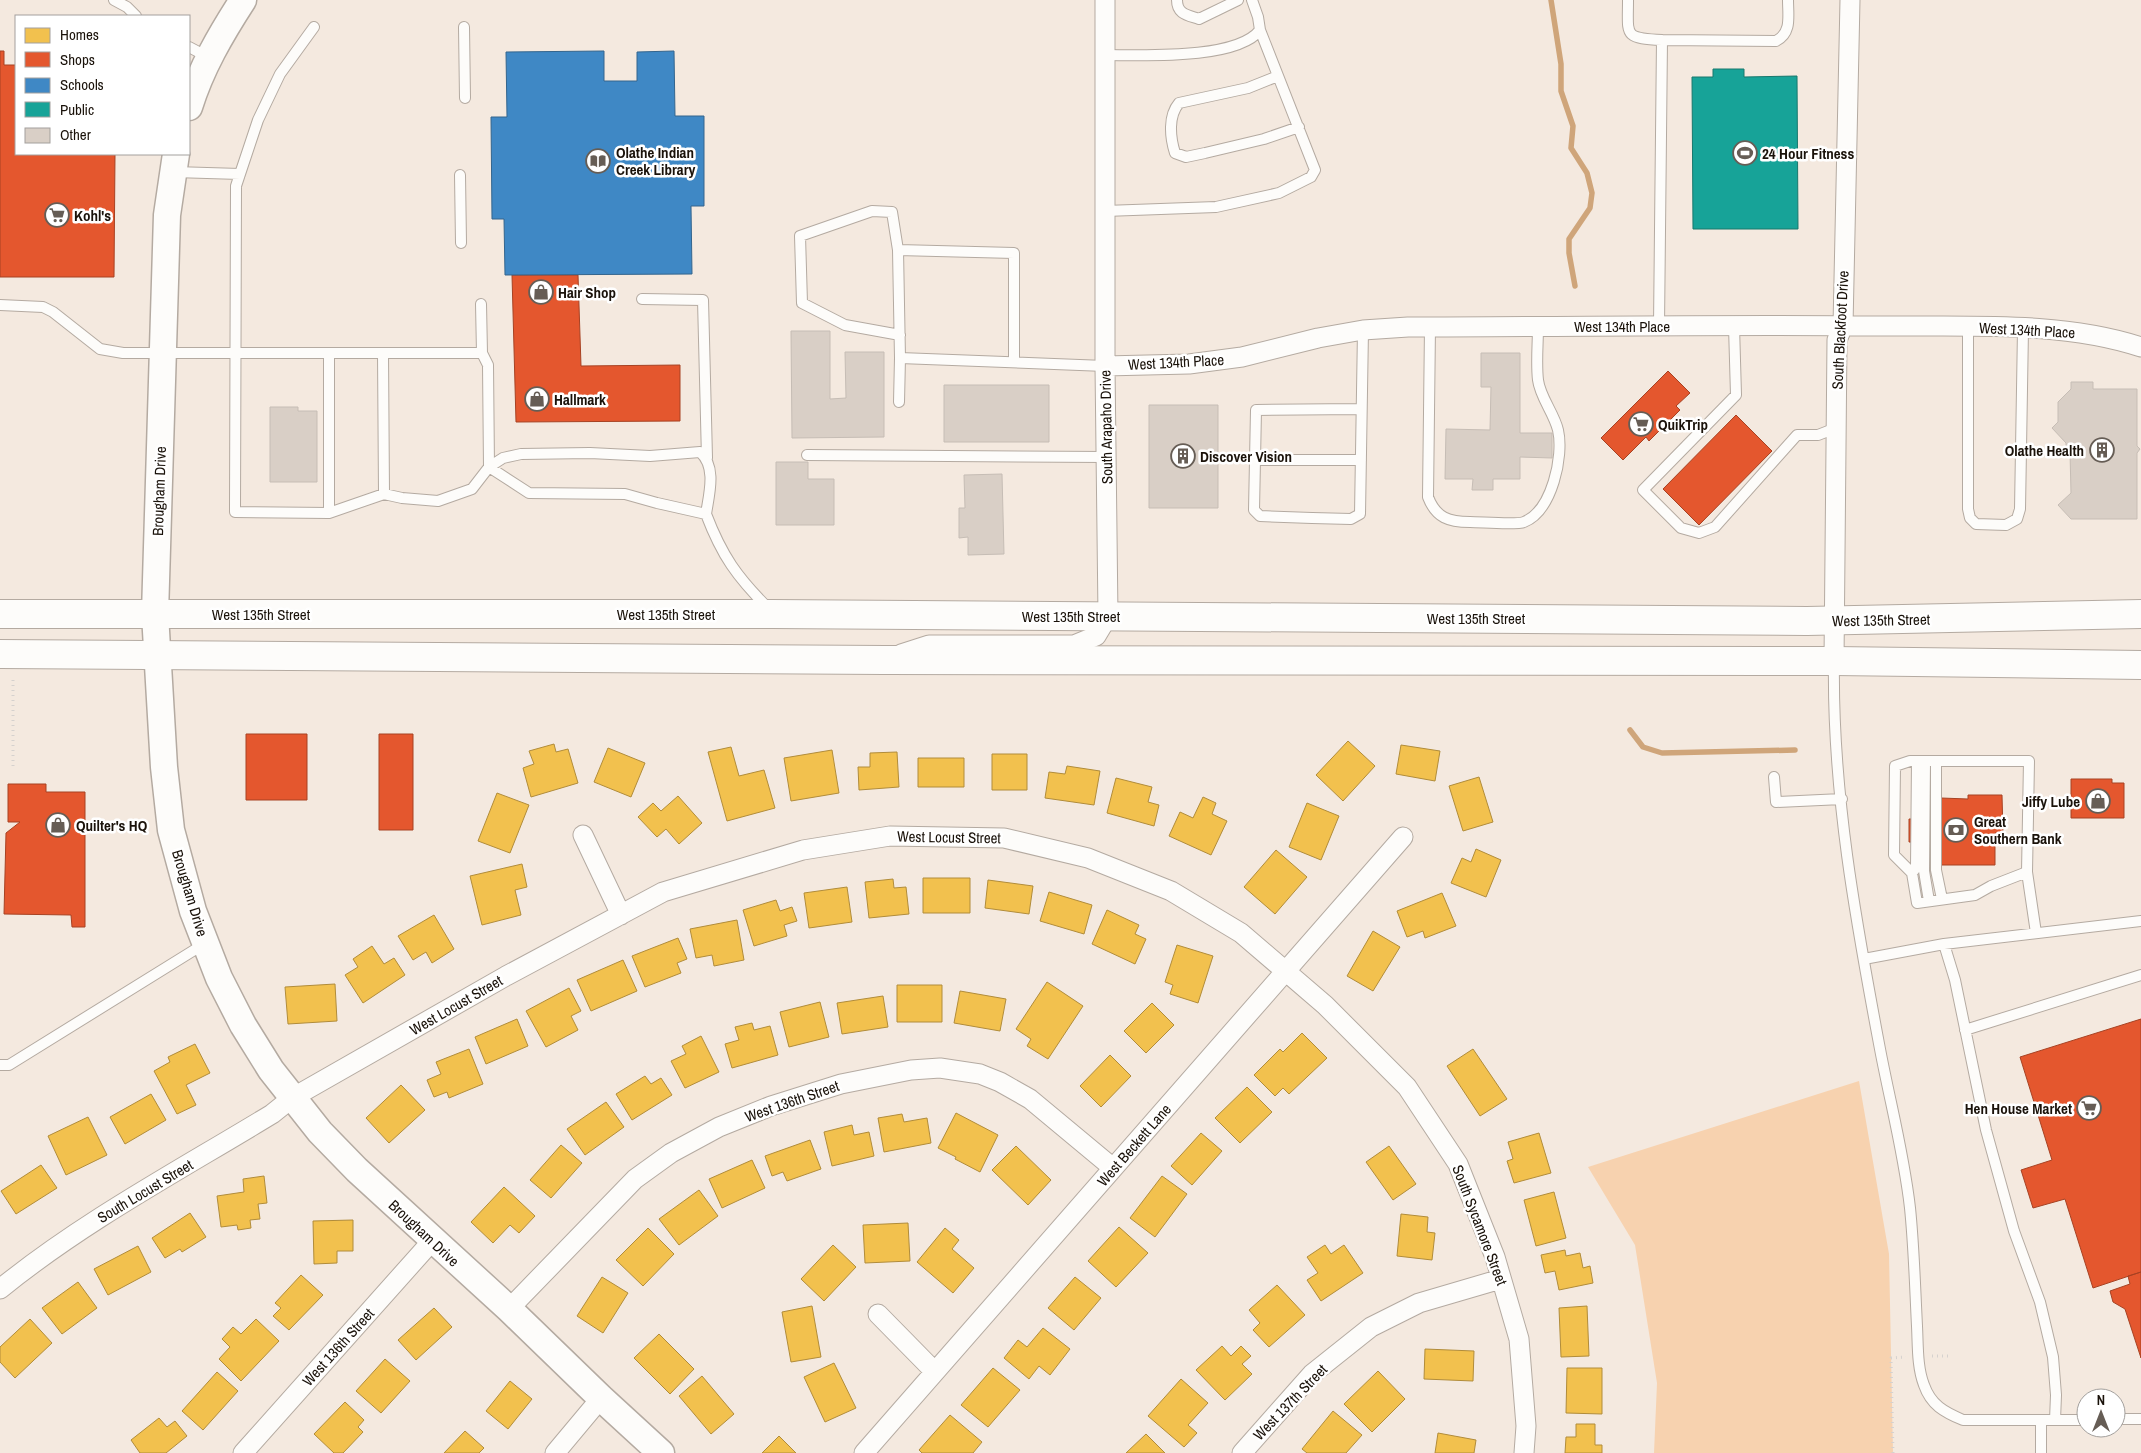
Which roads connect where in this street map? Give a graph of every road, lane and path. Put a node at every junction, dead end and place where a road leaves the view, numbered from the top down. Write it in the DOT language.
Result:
graph roads {
  1 [pos="114,0"];
  2 [pos="244,0"];
  3 [pos="1105,0"];
  4 [pos="1177,0"];
  5 [pos="1238,0"];
  6 [pos="1252,0"];
  7 [pos="1628,0"];
  8 [pos="1788,0"];
  9 [pos="1850,0"];
  10 [pos="135,15"];
  11 [pos="314,27"];
  12 [pos="464,27"];
  13 [pos="1260,30"];
  14 [pos="1662,40"];
  15 [pos="199,52"];
  16 [pos="1105,55"];
  17 [pos="1278,76"];
  18 [pos="465,98"];
  19 [pos="190,102"];
  20 [pos="1299,127"];
  21 [pos="174,163"];
  22 [pos="240,174"];
  23 [pos="460,175"];
  24 [pos="1105,211"];
  25 [pos="461,243"];
  26 [pos="898,250"];
  27 [pos="642,299"];
  28 [pos="482,304"];
  29 [pos="0,305"];
  30 [pos="1538,326"];
  31 [pos="1659,326"];
  32 [pos="1734,326"];
  33 [pos="1843,326"];
  34 [pos="1430,327"];
  35 [pos="1968,327"];
  36 [pos="2022,329"];
  37 [pos="1363,330"];
  38 [pos="900,335"];
  39 [pos="2141,347"];
  40 [pos="329,353"];
  41 [pos="383,353"];
  42 [pos="482,353"];
  43 [pos="164,354"];
  44 [pos="236,354"];
  45 [pos="900,358"];
  46 [pos="1014,361"];
  47 [pos="1105,366"];
  48 [pos="899,402"];
  49 [pos="1361,410"];
  50 [pos="1836,428"];
  51 [pos="807,455"];
  52 [pos="1106,457"];
  53 [pos="707,458"];
  54 [pos="1255,460"];
  55 [pos="1361,460"];
  56 [pos="489,467"];
  57 [pos="384,494"];
  58 [pos="329,513"];
  59 [pos="706,514"];
  60 [pos="0,614"];
  61 [pos="155,614"];
  62 [pos="774,614"];
  63 [pos="2141,614"];
  64 [pos="1108,616"];
  65 [pos="1834,621"];
  66 [pos="0,654"];
  67 [pos="158,654"];
  68 [pos="886,660"];
  69 [pos="1834,661"];
  70 [pos="2141,665"];
  71 [pos="14,678"];
  72 [pos="1917,761"];
  73 [pos="1936,761"];
  74 [pos="13,766"];
  75 [pos="1774,777"];
  76 [pos="1842,799"];
  77 [pos="583,835"];
  78 [pos="1403,837"];
  79 [pos="2027,872"];
  80 [pos="1912,873"];
  81 [pos="1942,899"];
  82 [pos="1929,901"];
  83 [pos="621,915"];
  84 [pos="2141,921"];
  85 [pos="2036,932"];
  86 [pos="206,943"];
  87 [pos="1944,944"];
  88 [pos="1864,959"];
  89 [pos="1286,971"];
  90 [pos="2141,975"];
  91 [pos="1965,1030"];
  92 [pos="0,1065"];
  93 [pos="292,1098"];
  94 [pos="1113,1168"];
  95 [pos="432,1240"];
  96 [pos="1501,1279"];
  97 [pos="0,1289"];
  98 [pos="509,1309"];
  99 [pos="878,1314"];
  100 [pos="1891,1358"];
  101 [pos="935,1372"];
  102 [pos="601,1398"];
  103 [pos="2141,1419"];
  104 [pos="2041,1420"];
  105 [pos="2055,1420"];
  106 [pos="2076,1420"];
  107 [pos="2126,1420"];
  108 [pos="243,1453"];
  109 [pos="555,1453"];
  110 [pos="661,1453"];
  111 [pos="864,1453"];
  112 [pos="1242,1453"];
  113 [pos="1524,1453"];
  114 [pos="1893,1453"];
  115 [pos="2041,1453"];
  1 -- 10 [label="lane"];
  2 -- 15 [label="street"];
  3 -- 16 [label="street, South Arapaho Drive"];
  4 -- 5 [label="lane"];
  6 -- 13 [label="lane"];
  7 -- 14 [label="lane"];
  8 -- 14 [label="lane"];
  9 -- 33 [label="street, South Blackfoot Drive"];
  11 -- 22 [label="lane"];
  12 -- 18 [label="lane"];
  13 -- 16 [label="lane"];
  13 -- 17 [label="lane"];
  14 -- 31 [label="lane"];
  15 -- 19 [label="street"];
  16 -- 24 [label="street, South Arapaho Drive"];
  17 -- 20 [label="lane"];
  17 -- 20 [label="lane"];
  20 -- 24 [label="lane"];
  21 -- 22 [label="lane"];
  21 -- 43 [label="street, Brougham Drive"];
  22 -- 44 [label="lane"];
  23 -- 25 [label="lane"];
  24 -- 47 [label="street, South Arapaho Drive"];
  26 -- 38 [label="lane"];
  26 -- 38 [label="lane"];
  26 -- 46 [label="lane"];
  27 -- 53 [label="lane"];
  28 -- 42 [label="lane"];
  29 -- 43 [label="lane"];
  30 -- 31 [label="street, West 134th Place"];
  30 -- 34 [label="street, West 134th Place"];
  30 -- 34 [label="lane"];
  31 -- 32 [label="street, West 134th Place"];
  32 -- 33 [label="street, West 134th Place"];
  32 -- 50 [label="lane"];
  33 -- 35 [label="street, West 134th Place"];
  33 -- 50 [label="street, South Blackfoot Drive"];
  34 -- 37 [label="street, West 134th Place"];
  35 -- 36 [label="street, West 134th Place"];
  35 -- 36 [label="lane"];
  36 -- 39 [label="street, West 134th Place"];
  37 -- 47 [label="street, West 134th Place"];
  37 -- 49 [label="lane"];
  38 -- 45 [label="lane"];
  40 -- 41 [label="lane"];
  40 -- 44 [label="lane"];
  40 -- 58 [label="lane"];
  41 -- 42 [label="lane"];
  41 -- 57 [label="lane"];
  42 -- 56 [label="lane"];
  43 -- 44 [label="lane"];
  43 -- 61 [label="street, Brougham Drive"];
  44 -- 58 [label="lane"];
  45 -- 46 [label="lane"];
  45 -- 48 [label="lane"];
  46 -- 47 [label="lane"];
  47 -- 52 [label="street, South Arapaho Drive"];
  49 -- 54 [label="lane"];
  49 -- 55 [label="lane"];
  50 -- 65 [label="street, South Blackfoot Drive"];
  51 -- 52 [label="lane"];
  52 -- 64 [label="street, South Arapaho Drive"];
  53 -- 56 [label="lane"];
  53 -- 59 [label="lane"];
  54 -- 55 [label="lane"];
  54 -- 55 [label="lane"];
  56 -- 57 [label="lane"];
  56 -- 59 [label="lane"];
  57 -- 58 [label="lane"];
  59 -- 62 [label="lane"];
  60 -- 61 [label="main road, West 135th Street"];
  61 -- 62 [label="main road, West 135th Street"];
  61 -- 67 [label="street, Brougham Drive"];
  62 -- 64 [label="main road, West 135th Street"];
  63 -- 65 [label="main road, West 135th Street"];
  64 -- 65 [label="main road, West 135th Street"];
  64 -- 68 [label="street"];
  65 -- 69 [label="street, South Blackfoot Drive"];
  66 -- 67 [label="main road"];
  67 -- 68 [label="main road"];
  67 -- 86 [label="street, Brougham Drive"];
  68 -- 69 [label="main road"];
  69 -- 70 [label="main road"];
  69 -- 76 [label="lane"];
  71 -- 74 [label="path"];
  72 -- 73 [label="lane"];
  72 -- 80 [label="lane"];
  72 -- 80 [label="lane"];
  72 -- 82 [label="lane"];
  73 -- 79 [label="lane"];
  73 -- 81 [label="lane"];
  75 -- 76 [label="lane"];
  76 -- 88 [label="lane"];
  77 -- 83 [label="street"];
  78 -- 89 [label="street, West Beckett Lane"];
  79 -- 81 [label="lane"];
  79 -- 85 [label="lane"];
  80 -- 82 [label="lane"];
  81 -- 82 [label="lane"];
  83 -- 89 [label="street, West Locust Street"];
  83 -- 93 [label="street, West Locust Street"];
  84 -- 85 [label="lane"];
  85 -- 87 [label="lane"];
  86 -- 92 [label="lane"];
  86 -- 93 [label="street, Brougham Drive"];
  87 -- 88 [label="lane"];
  87 -- 91 [label="lane"];
  88 -- 104 [label="lane"];
  89 -- 94 [label="street, West Beckett Lane"];
  89 -- 96 [label="street, South Sycamore Street"];
  90 -- 91 [label="lane"];
  91 -- 105 [label="lane"];
  93 -- 95 [label="street, Brougham Drive"];
  93 -- 97 [label="street, South Locust Street"];
  94 -- 98 [label="street, West 136th Street"];
  94 -- 101 [label="street, West Beckett Lane"];
  95 -- 98 [label="street, Brougham Drive"];
  95 -- 108 [label="street, West 136th Street"];
  96 -- 112 [label="street, West 137th Street"];
  96 -- 113 [label="street, South Sycamore Street"];
  98 -- 102 [label="street, Brougham Drive"];
  99 -- 101 [label="street"];
  100 -- 114 [label="path"];
  101 -- 111 [label="street, West Beckett Lane"];
  102 -- 109 [label="street"];
  102 -- 110 [label="street, Brougham Drive"];
  103 -- 107 [label="lane"];
  104 -- 105 [label="lane"];
  104 -- 115 [label="lane"];
  105 -- 106 [label="lane"];
}
